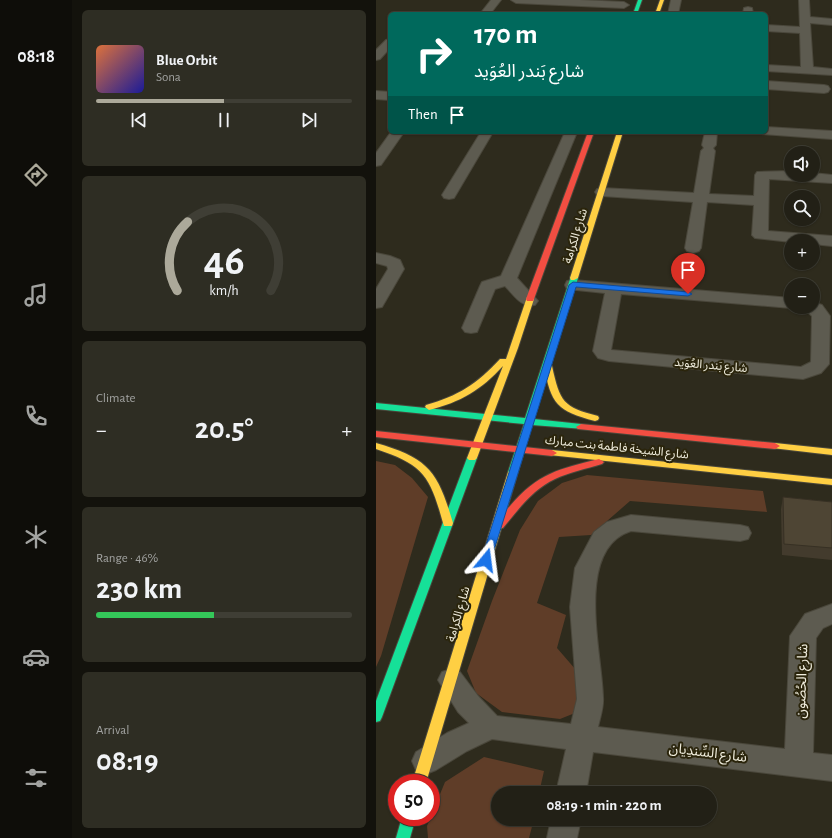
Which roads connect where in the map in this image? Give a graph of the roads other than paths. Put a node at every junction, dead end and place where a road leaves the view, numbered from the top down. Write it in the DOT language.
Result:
graph roads {
  1 [pos="496,0"];
  2 [pos="516,0"];
  3 [pos="640,0"];
  4 [pos="662,0"];
  5 [pos="676,0"];
  6 [pos="804,0"];
  7 [pos="623,6"];
  8 [pos="487,12"];
  9 [pos="636,12"];
  10 [pos="659,12"];
  11 [pos="673,12"];
  12 [pos="832,22"];
  13 [pos="805,25"];
  14 [pos="768,28"];
  15 [pos="388,44"];
  16 [pos="376,57"];
  17 [pos="768,68"];
  18 [pos="807,70"];
  19 [pos="832,72"];
  20 [pos="768,85"];
  21 [pos="824,89"];
  22 [pos="376,95"];
  23 [pos="388,96"];
  24 [pos="768,131"];
  25 [pos="397,134"];
  26 [pos="486,134"];
  27 [pos="570,134"];
  28 [pos="590,134"];
  29 [pos="619,134"];
  30 [pos="832,135"];
  31 [pos="709,143"];
  32 [pos="376,162"];
  33 [pos="832,179"];
  34 [pos="602,192"];
  35 [pos="449,195"];
  36 [pos="700,198"];
  37 [pos="761,201"];
  38 [pos="832,241"];
  39 [pos="693,248"];
  40 [pos="376,258"];
  41 [pos="508,279"];
  42 [pos="573,285"];
  43 [pos="614,288"];
  44 [pos="529,301"];
  45 [pos="784,301"];
  46 [pos="376,303"];
  47 [pos="820,314"];
  48 [pos="471,328"];
  49 [pos="514,348"];
  50 [pos="548,364"];
  51 [pos="376,406"];
  52 [pos="409,410"];
  53 [pos="487,417"];
  54 [pos="530,422"];
  55 [pos="646,432"];
  56 [pos="376,434"];
  57 [pos="476,444"];
  58 [pos="376,446"];
  59 [pos="521,449"];
  60 [pos="832,452"];
  61 [pos="614,459"];
  62 [pos="832,482"];
  63 [pos="448,524"];
  64 [pos="495,530"];
  65 [pos="740,533"];
  66 [pos="832,614"];
  67 [pos="451,680"];
  68 [pos="378,706"];
  69 [pos="490,727"];
  70 [pos="584,737"];
  71 [pos="798,764"];
  72 [pos="832,768"];
  73 [pos="423,772"];
  74 [pos="574,786"];
  75 [pos="406,826"];
  76 [pos="565,826"];
  77 [pos="403,838"];
  78 [pos="562,838"];
  1 -- 8 [label="street"];
  2 -- 7 [label="street"];
  3 -- 9 [label="main road"];
  4 -- 10 [label="main road"];
  5 -- 11 [label="street"];
  6 -- 13 [label="street"];
  12 -- 13 [label="street"];
  13 -- 14 [label="street"];
  13 -- 18 [label="street"];
  15 -- 16 [label="street"];
  17 -- 18 [label="street"];
  18 -- 19 [label="street"];
  20 -- 21 [label="street"];
  22 -- 23 [label="street"];
  24 -- 30 [label="street"];
  25 -- 32 [label="street"];
  26 -- 35 [label="street"];
  27 -- 41 [label="street"];
  28 -- 44 [label="main road, شارع الكرامة"];
  29 -- 34 [label="main road, شارع الكرامة"];
  31 -- 36 [label="street"];
  33 -- 37 [label="street"];
  34 -- 36 [label="street"];
  34 -- 42 [label="main road, شارع الكرامة"];
  36 -- 37 [label="street"];
  36 -- 39 [label="street"];
  37 -- 38 [label="street"];
  40 -- 46 [label="street"];
  41 -- 44 [label="street"];
  41 -- 48 [label="street"];
  42 -- 43 [label="street"];
  42 -- 50 [label="main road, شارع الكرامة"];
  43 -- 45 [label="street"];
  43 -- 47 [label="street, شارع بَندر العُوَيد"];
  44 -- 49 [label="main road, شارع الكرامة"];
  49 -- 52 [label="main road"];
  49 -- 53 [label="main road, شارع الكرامة"];
  50 -- 54 [label="main road, شارع الكرامة"];
  50 -- 55 [label="main road"];
  51 -- 52 [label="main road, شارع الشيخة فاطمة بنت مبارك"];
  52 -- 53 [label="main road, شارع الشيخة فاطمة بنت مبارك"];
  53 -- 54 [label="main road, شارع الشيخة فاطمة بنت مبارك"];
  53 -- 57 [label="main road, شارع الكرامة"];
  54 -- 55 [label="main road, شارع الشيخة فاطمة بنت مبارك"];
  54 -- 59 [label="main road, شارع الكرامة"];
  55 -- 60 [label="main road, شارع الشيخة فاطمة بنت مبارك"];
  56 -- 57 [label="main road, شارع الشيخة فاطمة بنت مبارك"];
  57 -- 59 [label="main road, شارع الشيخة فاطمة بنت مبارك"];
  57 -- 63 [label="main road, شارع الكرامة"];
  58 -- 63 [label="main road"];
  59 -- 61 [label="main road, شارع الشيخة فاطمة بنت مبارك"];
  59 -- 64 [label="main road, شارع الكرامة"];
  61 -- 62 [label="main road, شارع الشيخة فاطمة بنت مبارك"];
  61 -- 64 [label="main road"];
  63 -- 68 [label="main road, شارع الكرامة"];
  64 -- 67 [label="main road, شارع الكرامة"];
  65 -- 70 [label="street"];
  66 -- 71 [label="street, شارع الحُصُون"];
  67 -- 69 [label="street"];
  67 -- 73 [label="main road, شارع الكرامة"];
  69 -- 70 [label="street, شارع السِّندِيان"];
  69 -- 73 [label="street"];
  70 -- 71 [label="street, شارع السِّندِيان"];
  70 -- 74 [label="street"];
  71 -- 72 [label="street, شارع السِّندِيان"];
  75 -- 77 [label="main road"];
  76 -- 78 [label="street"];
}
